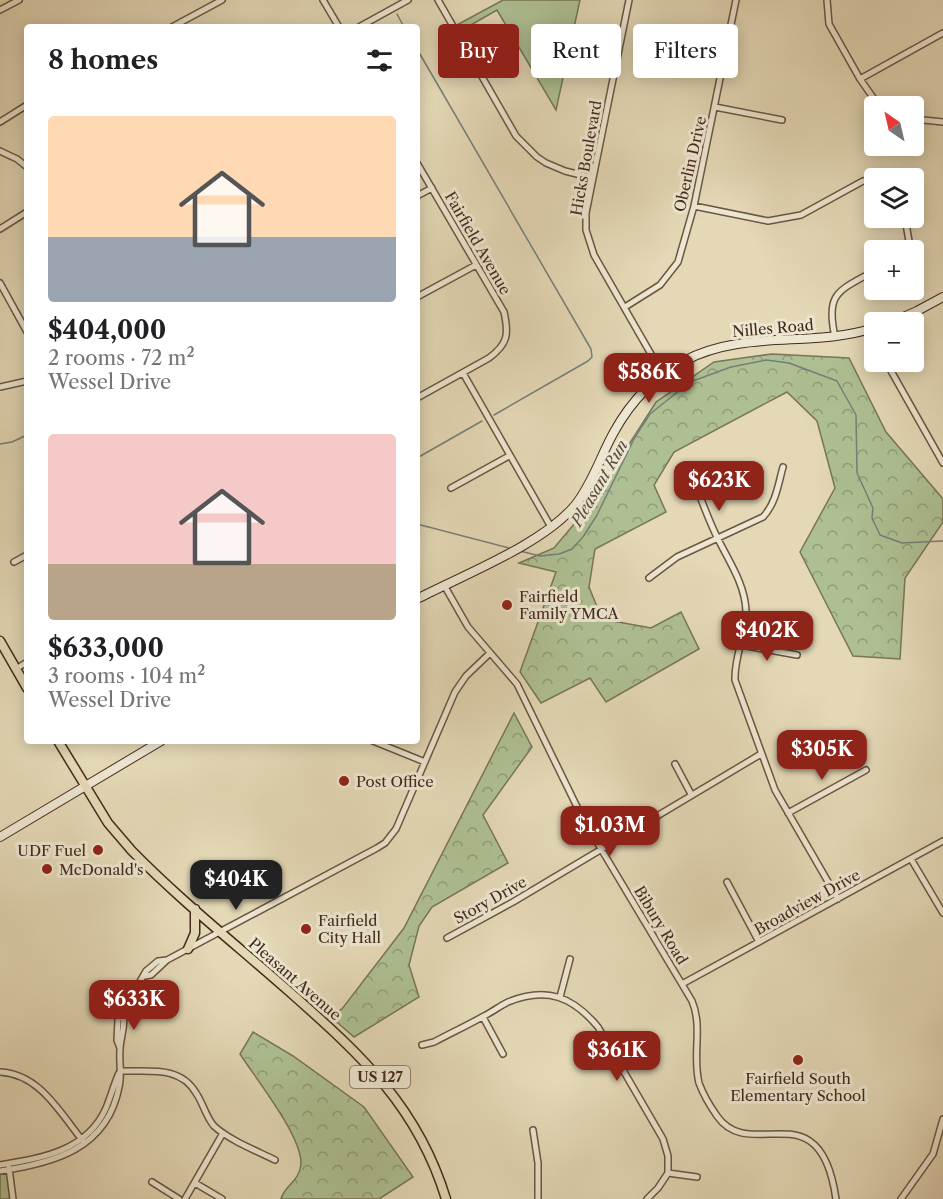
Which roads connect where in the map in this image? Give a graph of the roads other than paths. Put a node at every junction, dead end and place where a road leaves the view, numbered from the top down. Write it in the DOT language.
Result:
graph roads {
  1 [pos="19,0"];
  2 [pos="222,0"];
  3 [pos="323,0"];
  4 [pos="408,0"];
  5 [pos="438,0"];
  6 [pos="629,0"];
  7 [pos="736,0"];
  8 [pos="826,0"];
  9 [pos="0,10"];
  10 [pos="178,24"];
  11 [pos="337,24"];
  12 [pos="364,24"];
  13 [pos="943,33"];
  14 [pos="860,79"];
  15 [pos="872,96"];
  16 [pos="24,107"];
  17 [pos="716,107"];
  18 [pos="782,120"];
  19 [pos="924,120"];
  20 [pos="0,122"];
  21 [pos="943,122"];
  22 [pos="0,151"];
  23 [pos="24,165"];
  24 [pos="420,168"];
  25 [pos="593,178"];
  26 [pos="863,181"];
  27 [pos="432,188"];
  28 [pos="420,194"];
  29 [pos="694,206"];
  30 [pos="24,214"];
  31 [pos="0,230"];
  32 [pos="476,265"];
  33 [pos="864,277"];
  34 [pos="0,283"];
  35 [pos="420,295"];
  36 [pos="943,297"];
  37 [pos="625,307"];
  38 [pos="915,312"];
  39 [pos="24,327"];
  40 [pos="864,330"];
  41 [pos="835,336"];
  42 [pos="892,372"];
  43 [pos="462,373"];
  44 [pos="663,375"];
  45 [pos="24,382"];
  46 [pos="0,387"];
  47 [pos="420,396"];
  48 [pos="509,456"];
  49 [pos="943,463"];
  50 [pos="783,467"];
  51 [pos="452,488"];
  52 [pos="699,494"];
  53 [pos="551,527"];
  54 [pos="717,539"];
  55 [pos="24,557"];
  56 [pos="14,562"];
  57 [pos="649,578"];
  58 [pos="444,585"];
  59 [pos="420,597"];
  60 [pos="0,641"];
  61 [pos="741,645"];
  62 [pos="490,653"];
  63 [pos="797,655"];
  64 [pos="24,664"];
  65 [pos="16,669"];
  66 [pos="24,683"];
  67 [pos="60,744"];
  68 [pos="156,744"];
  69 [pos="381,744"];
  70 [pos="761,754"];
  71 [pos="425,762"];
  72 [pos="675,764"];
  73 [pos="866,770"];
  74 [pos="84,786"];
  75 [pos="691,794"];
  76 [pos="788,813"];
  77 [pos="0,837"];
  78 [pos="943,841"];
  79 [pos="601,849"];
  80 [pos="912,859"];
  81 [pos="727,882"];
  82 [pos="838,899"];
  83 [pos="195,909"];
  84 [pos="943,913"];
  85 [pos="221,932"];
  86 [pos="447,938"];
  87 [pos="759,942"];
  88 [pos="188,949"];
  89 [pos="570,959"];
  90 [pos="682,984"];
  91 [pos="560,997"];
  92 [pos="483,1017"];
  93 [pos="422,1045"];
  94 [pos="503,1053"];
  95 [pos="120,1071"];
  96 [pos="0,1072"];
  97 [pos="943,1119"];
  98 [pos="533,1131"];
  99 [pos="223,1133"];
  100 [pos="84,1141"];
  101 [pos="276,1160"];
  102 [pos="0,1165"];
  103 [pos="9,1166"];
  104 [pos="0,1171"];
  105 [pos="668,1173"];
  106 [pos="697,1177"];
  107 [pos="152,1182"];
  108 [pos="195,1183"];
  109 [pos="12,1199"];
  110 [pos="179,1199"];
  111 [pos="185,1199"];
  112 [pos="222,1199"];
  113 [pos="446,1199"];
  114 [pos="538,1199"];
  115 [pos="647,1199"];
  116 [pos="836,1199"];
  117 [pos="901,1199"];
  1 -- 9 [label="street"];
  2 -- 10 [label="street"];
  3 -- 11 [label="street"];
  4 -- 12 [label="street"];
  5 -- 25 [label="street"];
  6 -- 25 [label="street, Hicks Boulevard"];
  7 -- 17 [label="street, Oberlin Drive"];
  8 -- 14 [label="street"];
  13 -- 14 [label="street"];
  14 -- 15 [label="street"];
  16 -- 20 [label="street"];
  17 -- 18 [label="street"];
  17 -- 29 [label="street, Oberlin Drive"];
  19 -- 21 [label="street"];
  22 -- 23 [label="street"];
  24 -- 27 [label="street, Fairfield Avenue"];
  25 -- 37 [label="street, Hicks Boulevard"];
  26 -- 29 [label="street"];
  27 -- 28 [label="street"];
  27 -- 32 [label="street, Fairfield Avenue"];
  29 -- 37 [label="street, Oberlin Drive"];
  30 -- 31 [label="street"];
  32 -- 35 [label="street"];
  32 -- 43 [label="street, Fairfield Avenue"];
  33 -- 41 [label="street"];
  34 -- 39 [label="street"];
  36 -- 38 [label="street"];
  37 -- 44 [label="street, Hicks Boulevard"];
  40 -- 41 [label="street, Nilles Road"];
  41 -- 44 [label="street, Nilles Road"];
  42 -- 49 [label="street"];
  43 -- 47 [label="street"];
  43 -- 48 [label="street"];
  44 -- 53 [label="street, Nilles Road"];
  45 -- 46 [label="street"];
  48 -- 51 [label="street"];
  48 -- 53 [label="street"];
  50 -- 54 [label="street"];
  52 -- 54 [label="street"];
  53 -- 58 [label="street, Nilles Road"];
  54 -- 57 [label="street"];
  54 -- 61 [label="street"];
  55 -- 56 [label="street"];
  58 -- 59 [label="street, Nilles Road"];
  58 -- 62 [label="street, Bibury Road"];
  60 -- 65 [label="main road"];
  61 -- 63 [label="street"];
  61 -- 70 [label="street"];
  62 -- 71 [label="street"];
  62 -- 79 [label="street, Bibury Road"];
  64 -- 65 [label="street"];
  65 -- 66 [label="main road"];
  67 -- 74 [label="main road, Pleasant Avenue / US 127"];
  68 -- 74 [label="street"];
  69 -- 71 [label="street"];
  70 -- 75 [label="street, Story Drive"];
  70 -- 76 [label="street"];
  71 -- 85 [label="street"];
  72 -- 75 [label="street"];
  73 -- 76 [label="street"];
  74 -- 77 [label="street"];
  74 -- 83 [label="main road, Pleasant Avenue / US 127"];
  75 -- 79 [label="street, Story Drive"];
  76 -- 82 [label="street"];
  78 -- 80 [label="street, Broadview Drive"];
  79 -- 86 [label="street, Story Drive"];
  79 -- 90 [label="street, Bibury Road"];
  80 -- 82 [label="street, Broadview Drive"];
  80 -- 84 [label="street"];
  81 -- 87 [label="street"];
  82 -- 87 [label="street, Broadview Drive"];
  83 -- 85 [label="main road, Pleasant Avenue / US 127"];
  83 -- 88 [label="main road"];
  85 -- 88 [label="street"];
  85 -- 113 [label="main road, Pleasant Avenue / US 127"];
  87 -- 90 [label="street, Broadview Drive"];
  88 -- 95 [label="street"];
  89 -- 91 [label="street"];
  90 -- 116 [label="street, Bibury Road"];
  91 -- 92 [label="street"];
  91 -- 105 [label="street"];
  92 -- 93 [label="street"];
  92 -- 94 [label="street"];
  95 -- 99 [label="street"];
  95 -- 100 [label="street"];
  96 -- 100 [label="street"];
  97 -- 117 [label="street"];
  98 -- 114 [label="street"];
  99 -- 101 [label="street"];
  99 -- 108 [label="street"];
  100 -- 103 [label="street"];
  102 -- 103 [label="street"];
  103 -- 104 [label="street"];
  103 -- 109 [label="street"];
  105 -- 106 [label="street"];
  105 -- 115 [label="street"];
  107 -- 110 [label="street"];
  108 -- 111 [label="street"];
  108 -- 112 [label="street"];
}
